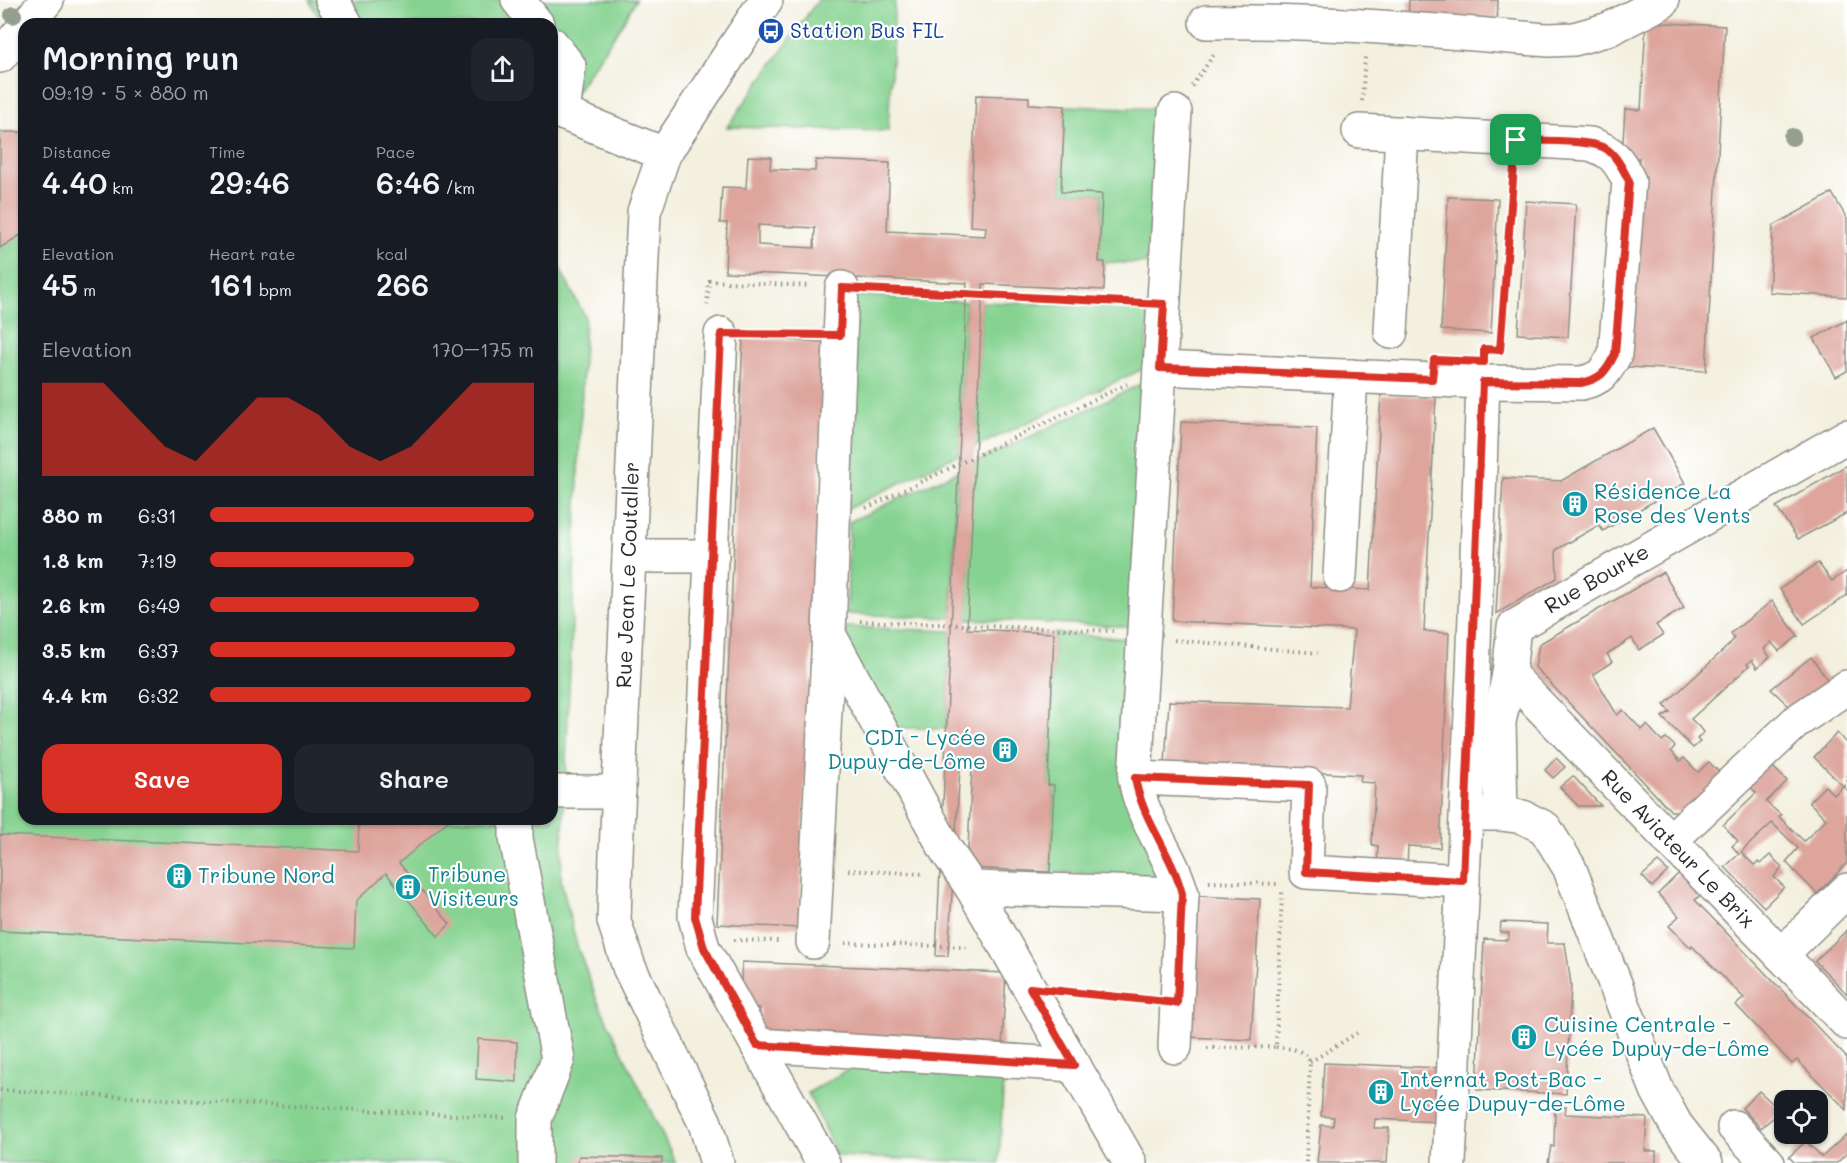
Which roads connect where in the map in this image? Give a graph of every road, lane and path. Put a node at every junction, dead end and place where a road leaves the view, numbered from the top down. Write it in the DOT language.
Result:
graph roads {
  1 [pos="47,0"];
  2 [pos="332,0"];
  3 [pos="518,0"];
  4 [pos="766,0"];
  5 [pos="1662,2"];
  6 [pos="32,18"];
  7 [pos="342,18"];
  8 [pos="532,18"];
  9 [pos="1221,21"];
  10 [pos="1368,26"];
  11 [pos="18,35"];
  12 [pos="558,52"];
  13 [pos="0,56"];
  14 [pos="558,110"];
  15 [pos="1175,112"];
  16 [pos="1359,131"];
  17 [pos="1402,134"];
  18 [pos="1516,140"];
  19 [pos="664,154"];
  20 [pos="842,288"];
  21 [pos="1164,304"];
  22 [pos="1391,332"];
  23 [pos="721,334"];
  24 [pos="840,335"];
  25 [pos="1492,350"];
  26 [pos="1160,368"];
  27 [pos="1350,376"];
  28 [pos="1483,382"];
  29 [pos="1847,436"];
  30 [pos="833,523"];
  31 [pos="629,556"];
  32 [pos="712,556"];
  33 [pos="1340,576"];
  34 [pos="829,627"];
  35 [pos="1144,633"];
  36 [pos="1318,653"];
  37 [pos="1509,674"];
  38 [pos="1847,687"];
  39 [pos="1135,778"];
  40 [pos="558,792"];
  41 [pos="619,792"];
  42 [pos="1501,814"];
  43 [pos="1467,815"];
  44 [pos="516,825"];
  45 [pos="1670,841"];
  46 [pos="816,868"];
  47 [pos="1463,881"];
  48 [pos="968,882"];
  49 [pos="1180,887"];
  50 [pos="1847,890"];
  51 [pos="701,939"];
  52 [pos="813,942"];
  53 [pos="1007,948"];
  54 [pos="1781,955"];
  55 [pos="1030,988"];
  56 [pos="1177,1003"];
  57 [pos="1847,1023"];
  58 [pos="1357,1033"];
  59 [pos="757,1045"];
  60 [pos="1174,1047"];
  61 [pos="1276,1047"];
  62 [pos="1310,1062"];
  63 [pos="1074,1065"];
  64 [pos="0,1090"];
  65 [pos="535,1119"];
  66 [pos="1734,1127"];
  67 [pos="535,1163"];
  68 [pos="717,1163"];
  69 [pos="823,1163"];
  70 [pos="1130,1163"];
  71 [pos="1306,1163"];
  72 [pos="1449,1163"];
  73 [pos="1706,1163"];
  74 [pos="1768,1163"];
  1 -- 6 [label="street"];
  2 -- 7 [label="street"];
  3 -- 8 [label="street"];
  4 -- 19 [label="street, Rue Jean Le Coutaller"];
  5 -- 10 [label="street"];
  9 -- 10 [label="street"];
  9 -- 15 [label="path"];
  10 -- 16 [label="path"];
  11 -- 13 [label="street"];
  12 -- 14 [label="street"];
  14 -- 19 [label="street"];
  15 -- 21 [label="street"];
  16 -- 17 [label="street"];
  17 -- 18 [label="street"];
  17 -- 22 [label="street"];
  18 -- 25 [label="path"];
  18 -- 28 [label="street"];
  19 -- 31 [label="street, Rue Jean Le Coutaller"];
  20 -- 21 [label="path"];
  20 -- 23 [label="path"];
  20 -- 24 [label="street"];
  21 -- 26 [label="street"];
  23 -- 24 [label="path"];
  23 -- 32 [label="street"];
  24 -- 30 [label="street"];
  26 -- 27 [label="street"];
  26 -- 30 [label="path"];
  26 -- 35 [label="street"];
  27 -- 28 [label="street"];
  27 -- 33 [label="street"];
  28 -- 43 [label="street"];
  29 -- 37 [label="street, Rue Bourke"];
  30 -- 34 [label="street"];
  31 -- 32 [label="street"];
  31 -- 41 [label="street, Rue Jean Le Coutaller"];
  32 -- 51 [label="street"];
  34 -- 35 [label="path"];
  34 -- 46 [label="street"];
  34 -- 48 [label="street"];
  35 -- 36 [label="path"];
  35 -- 39 [label="street"];
  37 -- 42 [label="street"];
  37 -- 45 [label="street, Rue Aviateur Le Brix"];
  38 -- 45 [label="street"];
  39 -- 47 [label="street"];
  39 -- 49 [label="street"];
  40 -- 41 [label="street"];
  41 -- 68 [label="street, Rue Jean Le Coutaller"];
  42 -- 43 [label="street"];
  42 -- 73 [label="street"];
  43 -- 47 [label="street"];
  44 -- 65 [label="street"];
  45 -- 54 [label="street, Rue Aviateur Le Brix"];
  46 -- 48 [label="path"];
  46 -- 52 [label="street"];
  47 -- 72 [label="street"];
  48 -- 49 [label="street"];
  48 -- 53 [label="street"];
  49 -- 56 [label="street"];
  49 -- 61 [label="path"];
  50 -- 54 [label="street"];
  51 -- 52 [label="path"];
  51 -- 59 [label="street"];
  52 -- 53 [label="path"];
  53 -- 55 [label="street"];
  54 -- 57 [label="street, Rue Aviateur Le Brix"];
  55 -- 56 [label="path"];
  55 -- 63 [label="street"];
  56 -- 60 [label="street"];
  58 -- 62 [label="path"];
  59 -- 63 [label="street"];
  59 -- 69 [label="street"];
  60 -- 61 [label="path"];
  61 -- 62 [label="path"];
  62 -- 71 [label="path"];
  63 -- 70 [label="street"];
  64 -- 65 [label="path"];
  65 -- 67 [label="street"];
  66 -- 74 [label="street"];
}
